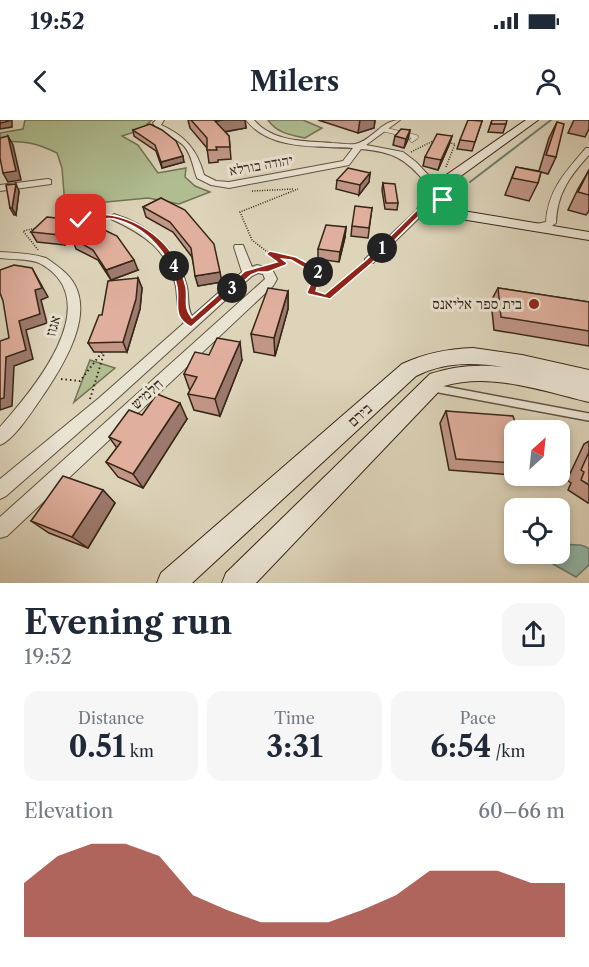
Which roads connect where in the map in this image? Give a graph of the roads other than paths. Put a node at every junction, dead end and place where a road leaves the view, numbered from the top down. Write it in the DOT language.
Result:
graph roads {
  1 [pos="160,120"];
  2 [pos="250,120"];
  3 [pos="396,120"];
  4 [pos="533,120"];
  5 [pos="544,120"];
  6 [pos="380,130"];
  7 [pos="412,140"];
  8 [pos="360,146"];
  9 [pos="589,150"];
  10 [pos="438,181"];
  11 [pos="48,182"];
  12 [pos="0,188"];
  13 [pos="452,203"];
  14 [pos="426,207"];
  15 [pos="114,216"];
  16 [pos="551,223"];
  17 [pos="536,227"];
  18 [pos="589,230"];
  19 [pos="589,236"];
  20 [pos="239,247"];
  21 [pos="0,255"];
  22 [pos="369,261"];
  23 [pos="248,273"];
  24 [pos="191,324"];
  25 [pos="589,378"];
  26 [pos="428,387"];
  27 [pos="589,393"];
  28 [pos="589,417"];
  29 [pos="0,438"];
  30 [pos="0,490"];
  31 [pos="0,529"];
  32 [pos="171,583"];
  33 [pos="236,583"];
  1 -- 8 [label="street, יהודה בורלא"];
  2 -- 8 [label="street"];
  3 -- 6 [label="street"];
  4 -- 10 [label="street"];
  5 -- 13 [label="street"];
  6 -- 7 [label="lane"];
  6 -- 8 [label="street"];
  8 -- 10 [label="street"];
  9 -- 16 [label="street"];
  10 -- 13 [label="street"];
  10 -- 14 [label="street"];
  11 -- 12 [label="street"];
  13 -- 14 [label="street"];
  13 -- 16 [label="street"];
  13 -- 17 [label="street"];
  14 -- 22 [label="street"];
  15 -- 24 [label="street"];
  16 -- 17 [label="street"];
  16 -- 18 [label="street"];
  17 -- 19 [label="street"];
  20 -- 23 [label="street"];
  21 -- 29 [label="street, אגוז"];
  23 -- 24 [label="street, חלמיש"];
  23 -- 31 [label="street, חלמיש"];
  24 -- 30 [label="street, חלמיש"];
  25 -- 32 [label="street, בירם"];
  26 -- 27 [label="street, בירם"];
  26 -- 28 [label="lane"];
  26 -- 33 [label="street, בירם"];
}
